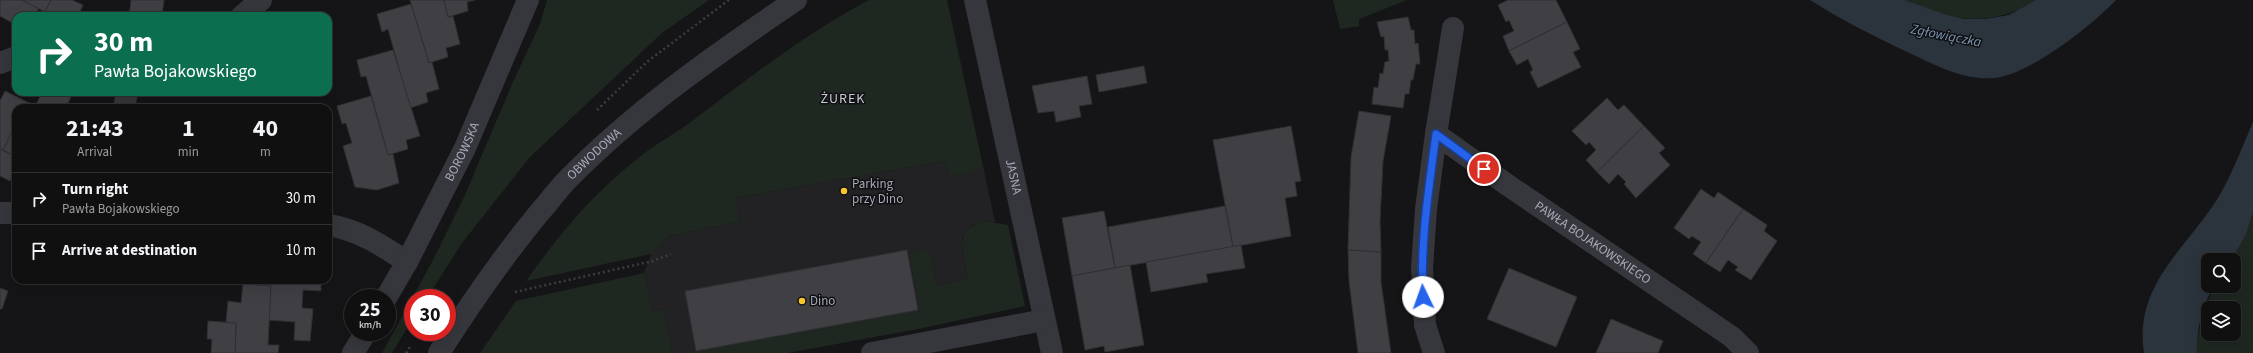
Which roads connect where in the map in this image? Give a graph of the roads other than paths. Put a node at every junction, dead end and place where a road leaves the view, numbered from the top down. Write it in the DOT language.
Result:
graph roads {
  1 [pos="261,0"];
  2 [pos="528,0"];
  3 [pos="796,0"];
  4 [pos="975,0"];
  5 [pos="247,12"];
  6 [pos="1453,28"];
  7 [pos="12,59"];
  8 [pos="0,63"];
  9 [pos="1436,134"];
  10 [pos="12,212"];
  11 [pos="0,213"];
  12 [pos="332,226"];
  13 [pos="407,262"];
  14 [pos="391,289"];
  15 [pos="1044,320"];
  16 [pos="360,341"];
  17 [pos="353,353"];
  18 [pos="439,353"];
  19 [pos="872,353"];
  20 [pos="1052,353"];
  21 [pos="1434,353"];
  22 [pos="1748,353"];
  1 -- 5 [label="street"];
  2 -- 13 [label="street, BOROWSKA"];
  3 -- 18 [label="street, OBWODOWA"];
  4 -- 15 [label="street, JASNA"];
  6 -- 9 [label="street"];
  7 -- 8 [label="street"];
  9 -- 21 [label="street"];
  9 -- 22 [label="street, PAWŁA BOJAKOWSKIEGO"];
  10 -- 11 [label="street"];
  12 -- 13 [label="street"];
  13 -- 14 [label="street, BOROWSKA"];
  15 -- 19 [label="street"];
  15 -- 20 [label="street, JASNA"];
  16 -- 17 [label="street"];
}
